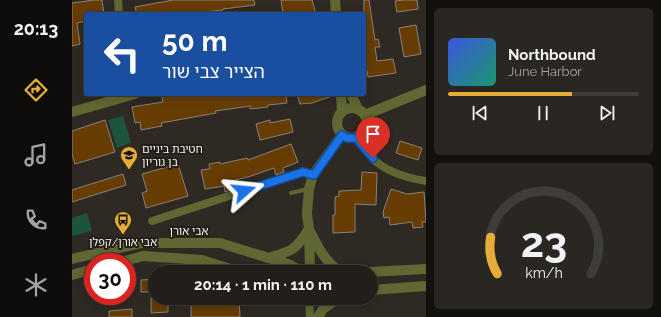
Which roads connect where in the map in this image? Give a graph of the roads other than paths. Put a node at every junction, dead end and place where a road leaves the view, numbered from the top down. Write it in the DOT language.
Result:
graph roads {
  1 [pos="118,0"];
  2 [pos="335,0"];
  3 [pos="119,12"];
  4 [pos="336,12"];
  5 [pos="426,90"];
  6 [pos="126,96"];
  7 [pos="341,96"];
  8 [pos="352,96"];
  9 [pos="72,112"];
  10 [pos="342,112"];
  11 [pos="361,112"];
  12 [pos="342,135"];
  13 [pos="356,138"];
  14 [pos="314,175"];
  15 [pos="426,182"];
  16 [pos="309,189"];
  17 [pos="291,194"];
  18 [pos="152,221"];
  19 [pos="309,230"];
  20 [pos="136,258"];
  21 [pos="268,258"];
  22 [pos="72,259"];
  23 [pos="218,265"];
  24 [pos="290,265"];
  25 [pos="310,265"];
  26 [pos="330,265"];
  27 [pos="426,269"];
  28 [pos="84,272"];
  29 [pos="378,272"];
  30 [pos="72,275"];
  31 [pos="426,286"];
  32 [pos="378,289"];
  33 [pos="309,305"];
  34 [pos="329,305"];
  35 [pos="310,317"];
  36 [pos="318,317"];
  1 -- 3 [label="street"];
  2 -- 4 [label="street"];
  5 -- 11 [label="street"];
  6 -- 9 [label="street"];
  7 -- 10 [label="street"];
  8 -- 11 [label="street"];
  10 -- 11 [label="street"];
  10 -- 12 [label="street"];
  11 -- 13 [label="street"];
  12 -- 13 [label="street"];
  12 -- 14 [label="street"];
  13 -- 15 [label="street"];
  14 -- 16 [label="street"];
  14 -- 18 [label="street"];
  16 -- 17 [label="lane"];
  16 -- 19 [label="street"];
  19 -- 21 [label="street"];
  19 -- 25 [label="street"];
  19 -- 26 [label="street"];
  20 -- 23 [label="street"];
  21 -- 22 [label="street, אבי אורן"];
  21 -- 24 [label="street, אבי אורן"];
  27 -- 29 [label="street"];
  28 -- 30 [label="street"];
  31 -- 32 [label="street"];
  33 -- 35 [label="street"];
  34 -- 36 [label="street"];
}
